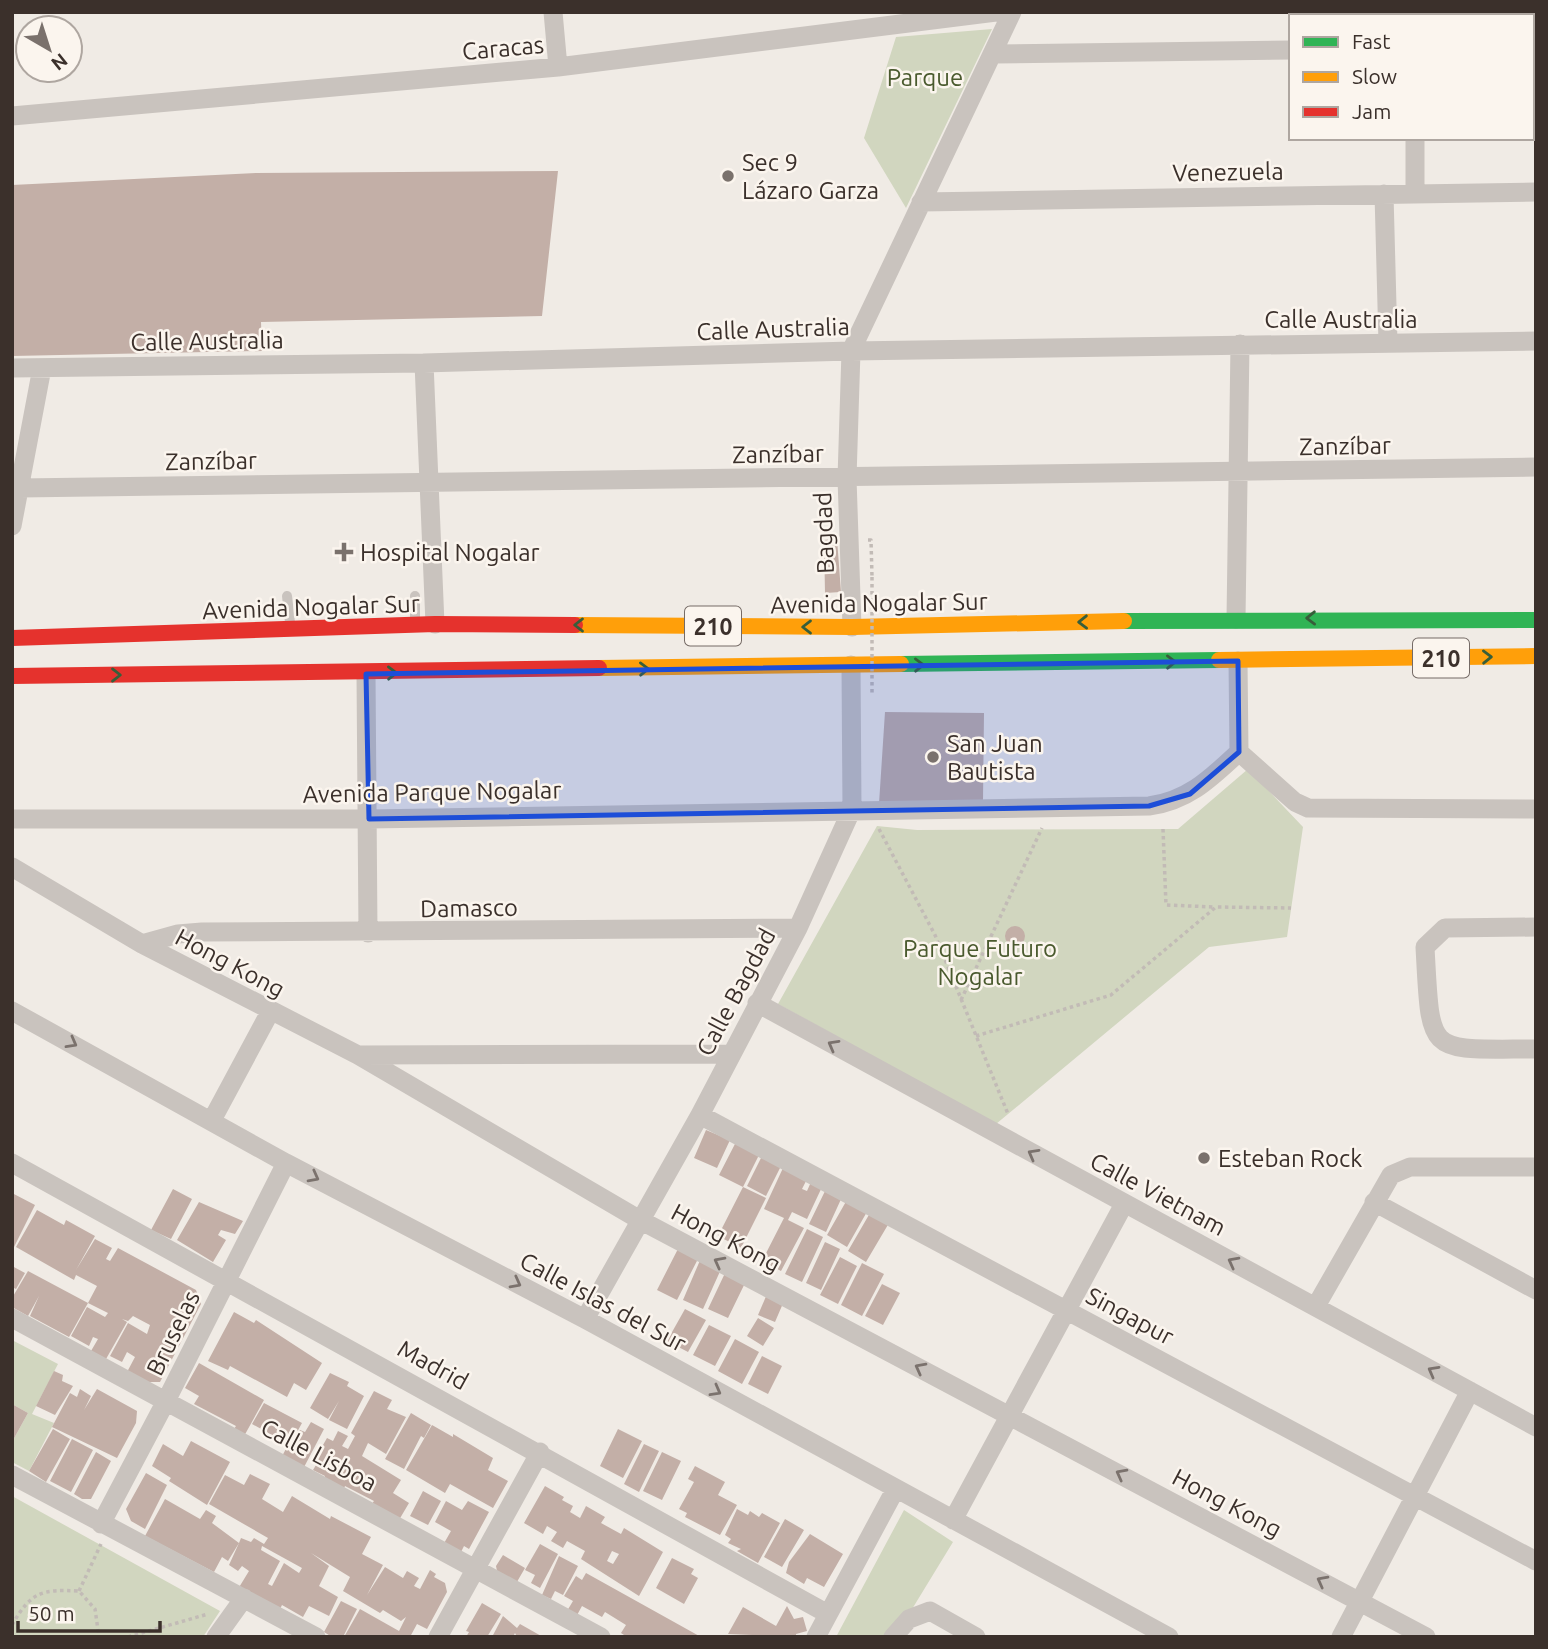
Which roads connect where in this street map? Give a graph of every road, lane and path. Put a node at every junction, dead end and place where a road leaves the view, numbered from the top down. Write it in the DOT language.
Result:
graph roads {
  1 [pos="553,12"];
  2 [pos="996,12"];
  3 [pos="1012,12"];
  4 [pos="1289,50"];
  5 [pos="995,54"];
  6 [pos="558,67"];
  7 [pos="12,116"];
  8 [pos="1415,140"];
  9 [pos="1536,192"];
  10 [pos="1384,194"];
  11 [pos="1415,194"];
  12 [pos="921,202"];
  13 [pos="1536,341"];
  14 [pos="1388,343"];
  15 [pos="1240,344"];
  16 [pos="851,351"];
  17 [pos="424,363"];
  18 [pos="12,368"];
  19 [pos="42,368"];
  20 [pos="1536,467"];
  21 [pos="1238,473"];
  22 [pos="847,478"];
  23 [pos="428,483"];
  24 [pos="20,488"];
  25 [pos="12,526"];
  26 [pos="871,540"];
  27 [pos="287,596"];
  28 [pos="415,596"];
  29 [pos="1449,603"];
  30 [pos="1379,617"];
  31 [pos="1236,618"];
  32 [pos="1536,620"];
  33 [pos="435,624"];
  34 [pos="414,626"];
  35 [pos="852,628"];
  36 [pos="291,631"];
  37 [pos="12,638"];
  38 [pos="1536,656"];
  39 [pos="1345,660"];
  40 [pos="1238,661"];
  41 [pos="851,665"];
  42 [pos="366,674"];
  43 [pos="1413,675"];
  44 [pos="12,676"];
  45 [pos="872,694"];
  46 [pos="1239,752"];
  47 [pos="852,809"];
  48 [pos="1536,809"];
  49 [pos="12,819"];
  50 [pos="369,819"];
  51 [pos="877,826"];
  52 [pos="1042,828"];
  53 [pos="1163,829"];
  54 [pos="12,867"];
  55 [pos="1216,907"];
  56 [pos="1292,908"];
  57 [pos="1536,927"];
  58 [pos="798,928"];
  59 [pos="368,933"];
  60 [pos="142,944"];
  61 [pos="961,1000"];
  62 [pos="757,1003"];
  63 [pos="12,1011"];
  64 [pos="270,1012"];
  65 [pos="976,1036"];
  66 [pos="1536,1049"];
  67 [pos="730,1054"];
  68 [pos="358,1055"];
  69 [pos="1008,1114"];
  70 [pos="700,1115"];
  71 [pos="212,1120"];
  72 [pos="12,1163"];
  73 [pos="286,1163"];
  74 [pos="1536,1167"];
  75 [pos="1374,1202"];
  76 [pos="1124,1204"];
  77 [pos="640,1220"];
  78 [pos="226,1279"];
  79 [pos="1536,1290"];
  80 [pos="1316,1306"];
  81 [pos="1066,1311"];
  82 [pos="12,1318"];
  83 [pos="585,1319"];
  84 [pos="1470,1391"];
  85 [pos="166,1401"];
  86 [pos="1010,1415"];
  87 [pos="1536,1427"];
  88 [pos="540,1452"];
  89 [pos="12,1475"];
  90 [pos="895,1490"];
  91 [pos="1415,1497"];
  92 [pos="953,1520"];
  93 [pos="102,1531"];
  94 [pos="1536,1561"];
  95 [pos="477,1568"];
  96 [pos="79,1591"];
  97 [pos="244,1598"];
  98 [pos="1360,1601"];
  99 [pos="215,1612"];
  100 [pos="828,1614"];
  101 [pos="12,1625"];
  102 [pos="99,1637"];
  103 [pos="128,1637"];
  104 [pos="216,1637"];
  105 [pos="316,1637"];
  106 [pos="438,1637"];
  107 [pos="601,1637"];
  108 [pos="816,1637"];
  109 [pos="893,1637"];
  110 [pos="976,1637"];
  111 [pos="1169,1637"];
  112 [pos="1341,1637"];
  113 [pos="1426,1637"];
  1 -- 6 [label="street"];
  2 -- 6 [label="street, Caracas"];
  3 -- 5 [label="street, Bagdad"];
  4 -- 5 [label="street"];
  5 -- 12 [label="street, Bagdad"];
  6 -- 7 [label="street, Caracas"];
  8 -- 11 [label="street"];
  9 -- 11 [label="street, Venezuela"];
  10 -- 11 [label="street, Venezuela"];
  10 -- 12 [label="street, Venezuela"];
  10 -- 14 [label="street"];
  12 -- 16 [label="street, Bagdad"];
  13 -- 14 [label="street, Calle Australia"];
  14 -- 15 [label="street, Calle Australia"];
  15 -- 16 [label="street, Calle Australia"];
  15 -- 21 [label="street"];
  16 -- 17 [label="street, Calle Australia"];
  16 -- 22 [label="street, Bagdad"];
  17 -- 19 [label="street, Calle Australia"];
  17 -- 23 [label="street"];
  18 -- 19 [label="street, Calle Australia"];
  19 -- 24 [label="street"];
  20 -- 21 [label="street, Zanzíbar"];
  21 -- 22 [label="street, Zanzíbar"];
  21 -- 31 [label="street"];
  22 -- 23 [label="street, Zanzíbar"];
  22 -- 35 [label="street, Bagdad"];
  23 -- 24 [label="street, Zanzíbar"];
  23 -- 33 [label="street"];
  24 -- 25 [label="street"];
  26 -- 45 [label="path, bridge"];
  27 -- 36 [label="lane"];
  28 -- 34 [label="lane"];
  29 -- 30 [label="highway"];
  30 -- 31 [label="highway, Avenida Nogalar Sur / 210, one-way"];
  30 -- 32 [label="highway, Avenida Nogalar Sur / 210"];
  31 -- 35 [label="highway, Avenida Nogalar Sur / 210, one-way"];
  33 -- 34 [label="highway, Avenida Nogalar Sur / 210"];
  35 -- 33 [label="highway, Avenida Nogalar Sur / 210, one-way"];
  34 -- 36 [label="highway, Avenida Nogalar Sur / 210"];
  36 -- 37 [label="highway, Avenida Nogalar Sur / 210"];
  39 -- 38 [label="highway, 210, one-way"];
  39 -- 40 [label="highway, 210"];
  39 -- 43 [label="highway"];
  41 -- 40 [label="highway, 210, one-way"];
  40 -- 46 [label="street"];
  42 -- 41 [label="highway, 210, one-way"];
  41 -- 47 [label="street, Calle Bagdad"];
  44 -- 42 [label="highway, 210, one-way"];
  42 -- 50 [label="street"];
  46 -- 47 [label="street, Avenida Parque Nogalar"];
  46 -- 48 [label="street"];
  47 -- 50 [label="street, Avenida Parque Nogalar"];
  47 -- 58 [label="street, Calle Bagdad"];
  49 -- 50 [label="street, Avenida Parque Nogalar"];
  50 -- 59 [label="street"];
  51 -- 61 [label="path"];
  52 -- 61 [label="path"];
  53 -- 55 [label="path"];
  54 -- 60 [label="street, Hong Kong"];
  55 -- 56 [label="path"];
  55 -- 65 [label="path"];
  57 -- 66 [label="street"];
  58 -- 59 [label="street, Damasco"];
  58 -- 62 [label="street, Calle Bagdad"];
  59 -- 60 [label="street, Damasco"];
  60 -- 64 [label="street, Hong Kong"];
  61 -- 65 [label="path"];
  62 -- 67 [label="street, Calle Bagdad"];
  76 -- 62 [label="street, Calle Vietnam, one-way"];
  63 -- 71 [label="street, Calle Islas del Sur, one-way"];
  64 -- 68 [label="street, Hong Kong"];
  64 -- 71 [label="street"];
  65 -- 69 [label="path"];
  67 -- 68 [label="street"];
  67 -- 70 [label="street, Calle Bagdad"];
  68 -- 77 [label="street, Hong Kong"];
  70 -- 77 [label="street, Calle Bagdad"];
  70 -- 81 [label="street, Singapur"];
  71 -- 73 [label="street, Calle Islas del Sur"];
  72 -- 78 [label="street, Madrid"];
  73 -- 78 [label="street, Bruselas"];
  73 -- 83 [label="street, Calle Islas del Sur, one-way"];
  74 -- 75 [label="street"];
  75 -- 79 [label="street"];
  75 -- 80 [label="street"];
  80 -- 76 [label="street, Calle Vietnam, one-way"];
  76 -- 81 [label="street"];
  77 -- 83 [label="street, Calle Bagdad"];
  86 -- 77 [label="street, Hong Kong, one-way"];
  78 -- 85 [label="street, Bruselas"];
  78 -- 88 [label="street, Madrid"];
  84 -- 80 [label="street, Calle Vietnam, one-way"];
  81 -- 86 [label="street"];
  81 -- 91 [label="street, Singapur"];
  82 -- 85 [label="street, Calle Lisboa"];
  83 -- 90 [label="street, Calle Islas del Sur, one-way"];
  84 -- 87 [label="street, Calle Vietnam"];
  84 -- 91 [label="street"];
  85 -- 93 [label="street, Bruselas"];
  85 -- 95 [label="street, Calle Lisboa"];
  86 -- 92 [label="street"];
  98 -- 86 [label="street, Hong Kong, one-way"];
  88 -- 95 [label="street"];
  88 -- 100 [label="street, Madrid"];
  89 -- 93 [label="street"];
  90 -- 92 [label="street, Calle Islas del Sur"];
  90 -- 100 [label="street"];
  91 -- 94 [label="street, Singapur"];
  91 -- 98 [label="street"];
  92 -- 111 [label="street, Calle Islas del Sur"];
  93 -- 96 [label="path"];
  93 -- 97 [label="street"];
  95 -- 106 [label="street"];
  95 -- 107 [label="street, Calle Lisboa"];
  96 -- 101 [label="path"];
  96 -- 102 [label="path"];
  97 -- 104 [label="street"];
  97 -- 105 [label="street"];
  98 -- 112 [label="street"];
  98 -- 113 [label="street, Hong Kong"];
  99 -- 103 [label="path"];
  100 -- 108 [label="street"];
  109 -- 110 [label="street"];
}
